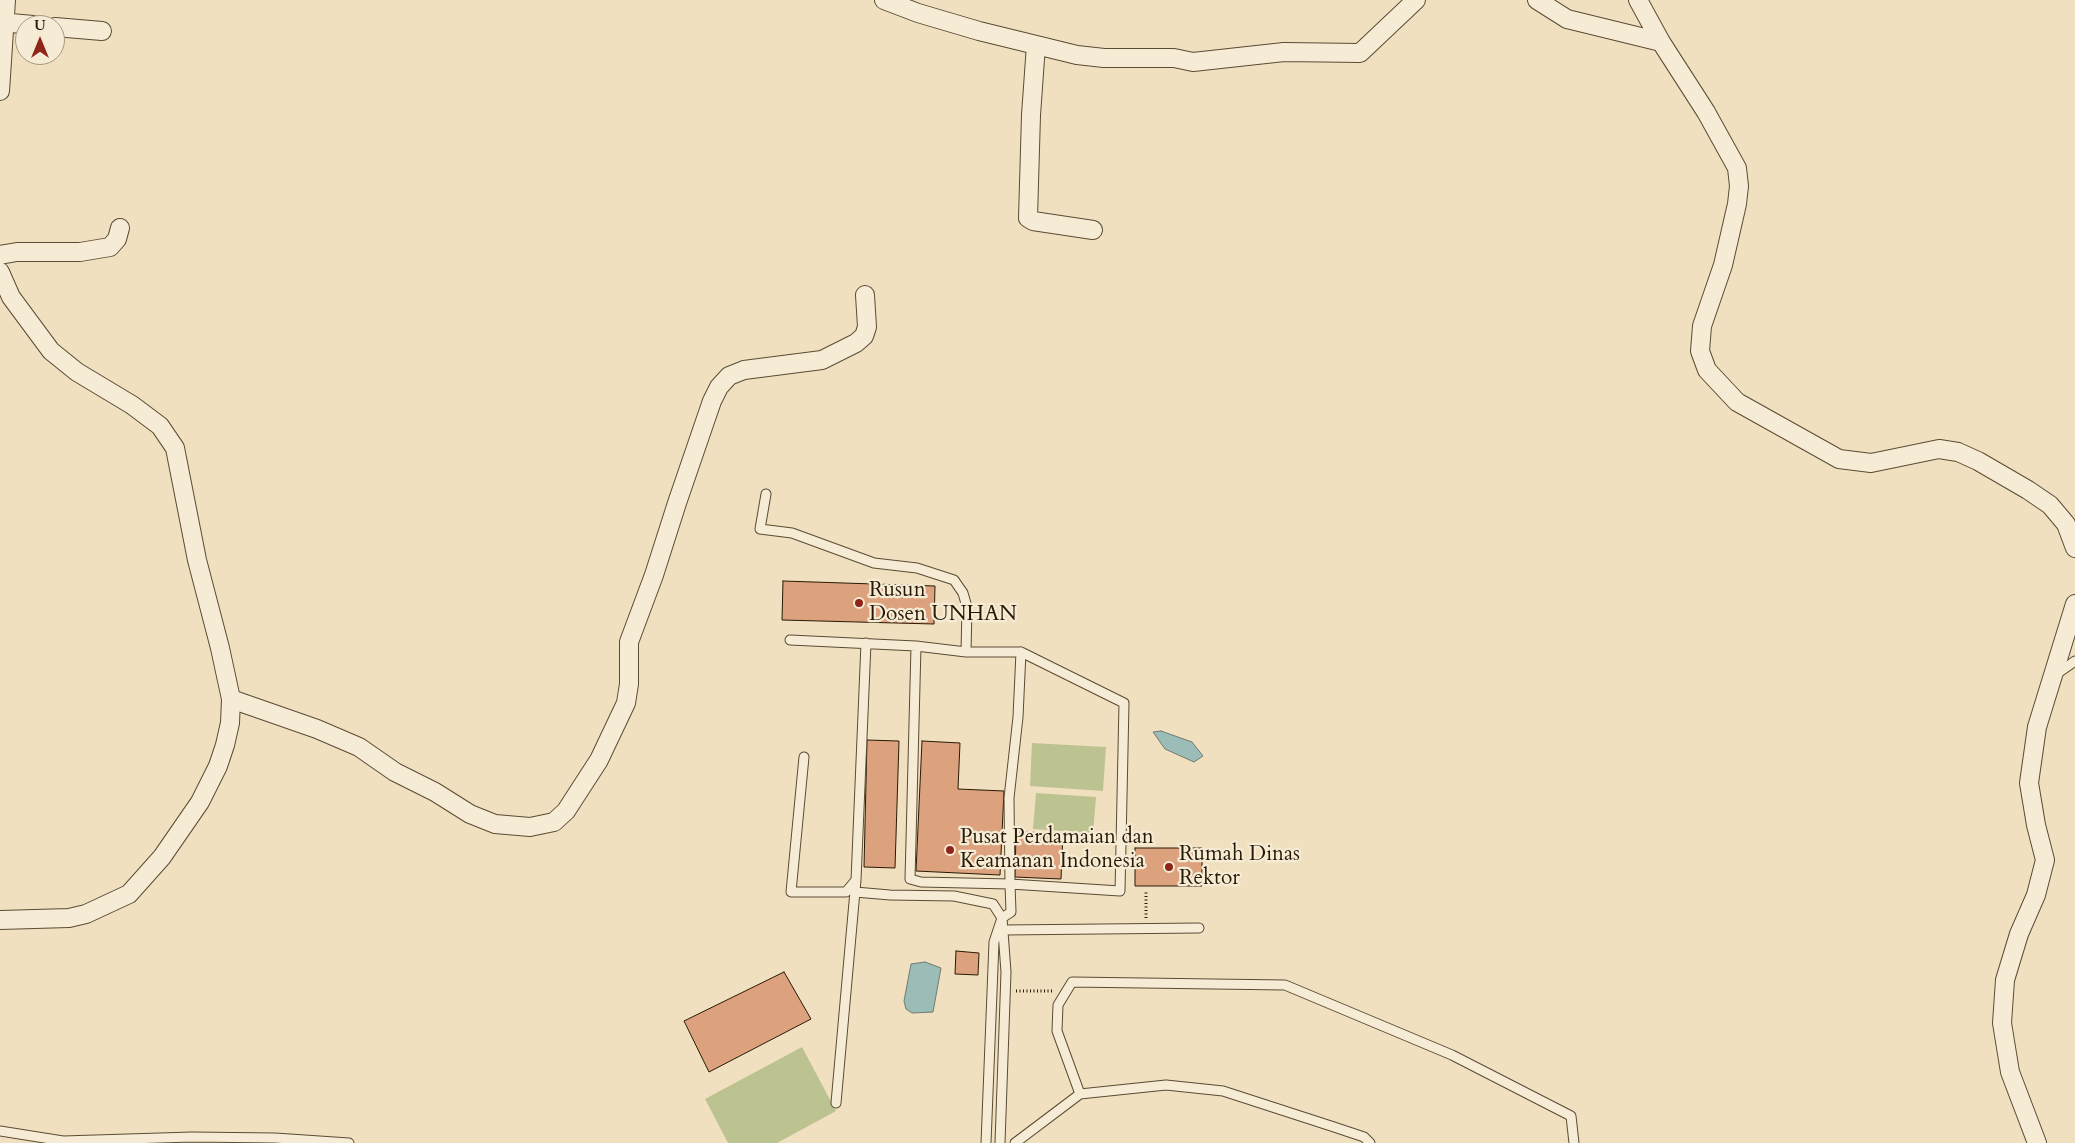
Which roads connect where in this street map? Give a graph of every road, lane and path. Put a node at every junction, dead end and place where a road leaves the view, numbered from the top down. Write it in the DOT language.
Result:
graph roads {
  1 [pos="6,0"];
  2 [pos="884,0"];
  3 [pos="1416,0"];
  4 [pos="1537,0"];
  5 [pos="1638,0"];
  6 [pos="3,22"];
  7 [pos="65,28"];
  8 [pos="102,31"];
  9 [pos="1660,42"];
  10 [pos="1036,45"];
  11 [pos="0,91"];
  12 [pos="120,228"];
  13 [pos="1093,230"];
  14 [pos="0,255"];
  15 [pos="0,272"];
  16 [pos="865,295"];
  17 [pos="766,494"];
  18 [pos="2075,548"];
  19 [pos="2075,604"];
  20 [pos="790,640"];
  21 [pos="866,643"];
  22 [pos="916,646"];
  23 [pos="966,652"];
  24 [pos="1021,652"];
  25 [pos="2075,660"];
  26 [pos="2053,676"];
  27 [pos="231,699"];
  28 [pos="804,757"];
  29 [pos="856,880"];
  30 [pos="1010,884"];
  31 [pos="1146,890"];
  32 [pos="855,892"];
  33 [pos="1002,918"];
  34 [pos="0,920"];
  35 [pos="1198,928"];
  36 [pos="1146,929"];
  37 [pos="1003,930"];
  38 [pos="1006,991"];
  39 [pos="1066,991"];
  40 [pos="1080,1094"];
  41 [pos="836,1103"];
  42 [pos="0,1131"];
  43 [pos="191,1140"];
  44 [pos="140,1141"];
  45 [pos="349,1143"];
  46 [pos="986,1143"];
  47 [pos="1000,1143"];
  48 [pos="1015,1143"];
  49 [pos="1370,1143"];
  50 [pos="1574,1143"];
  51 [pos="2037,1143"];
  1 -- 6 [label="street"];
  2 -- 10 [label="street"];
  3 -- 10 [label="street"];
  4 -- 9 [label="street"];
  5 -- 9 [label="street"];
  6 -- 11 [label="street"];
  7 -- 8 [label="street"];
  9 -- 18 [label="street"];
  10 -- 13 [label="street"];
  12 -- 14 [label="street"];
  15 -- 27 [label="street"];
  16 -- 27 [label="street"];
  17 -- 23 [label="lane"];
  19 -- 26 [label="street"];
  20 -- 21 [label="lane"];
  21 -- 22 [label="lane"];
  21 -- 29 [label="lane"];
  22 -- 23 [label="lane"];
  22 -- 30 [label="lane"];
  23 -- 24 [label="lane"];
  24 -- 30 [label="lane"];
  24 -- 30 [label="lane"];
  25 -- 26 [label="lane"];
  26 -- 51 [label="street"];
  27 -- 34 [label="street"];
  28 -- 29 [label="lane"];
  29 -- 32 [label="lane"];
  30 -- 33 [label="lane"];
  31 -- 36 [label="path"];
  32 -- 33 [label="lane"];
  32 -- 41 [label="lane"];
  33 -- 37 [label="lane"];
  33 -- 46 [label="lane"];
  35 -- 36 [label="lane"];
  36 -- 37 [label="lane"];
  37 -- 38 [label="lane"];
  38 -- 39 [label="path"];
  38 -- 47 [label="lane"];
  39 -- 40 [label="lane"];
  39 -- 50 [label="lane"];
  40 -- 48 [label="lane"];
  40 -- 49 [label="lane"];
  42 -- 44 [label="lane"];
  43 -- 44 [label="lane"];
  43 -- 45 [label="lane"];
}
